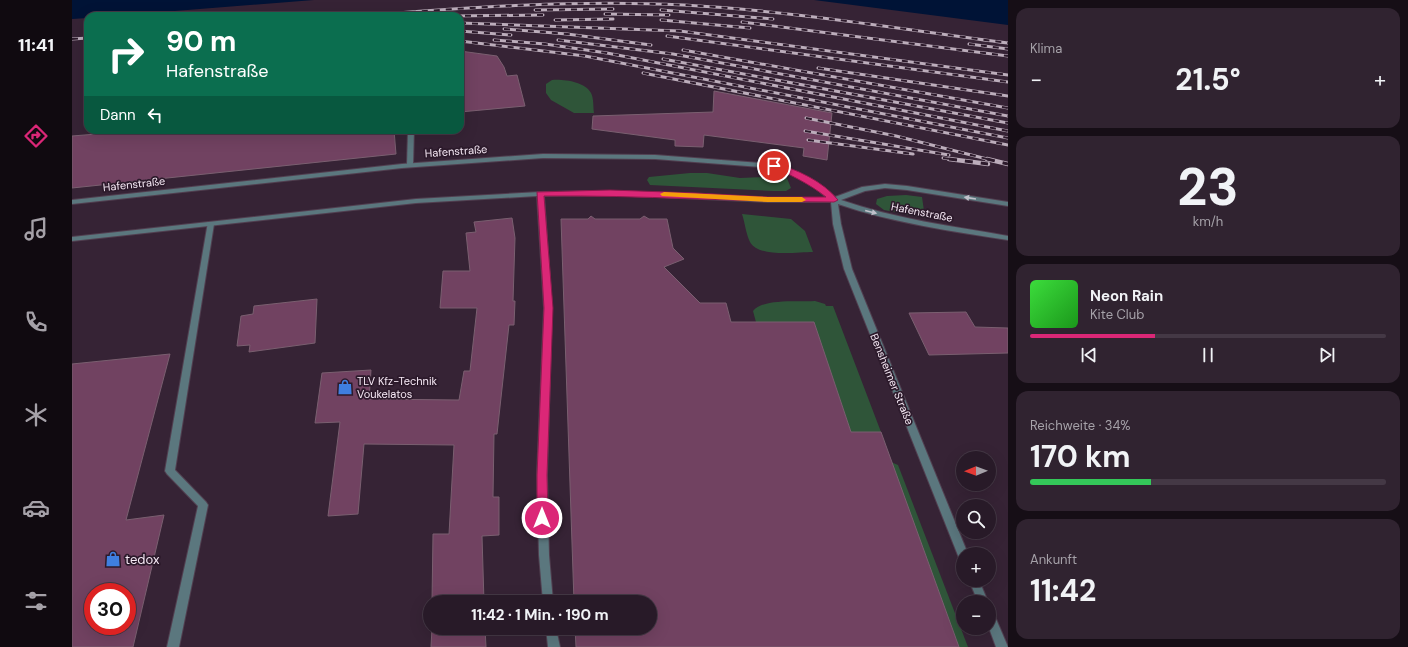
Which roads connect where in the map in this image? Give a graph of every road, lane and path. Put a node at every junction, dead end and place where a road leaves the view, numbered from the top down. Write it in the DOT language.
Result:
graph roads {
  1 [pos="411,134"];
  2 [pos="410,165"];
  3 [pos="540,194"];
  4 [pos="834,200"];
  5 [pos="72,202"];
  6 [pos="1008,204"];
  7 [pos="210,224"];
  8 [pos="1008,238"];
  9 [pos="72,239"];
  10 [pos="960,547"];
  11 [pos="547,595"];
  12 [pos="996,633"];
  13 [pos="553,635"];
  14 [pos="173,647"];
  15 [pos="554,647"];
  16 [pos="1002,647"];
  1 -- 2 [label="street"];
  2 -- 4 [label="street, Hafenstraße"];
  2 -- 5 [label="street, Hafenstraße"];
  3 -- 4 [label="street, Hafenstraße"];
  3 -- 7 [label="street, Hafenstraße"];
  3 -- 11 [label="street"];
  6 -- 4 [label="street, Hafenstraße, one-way"];
  4 -- 8 [label="street, Hafenstraße, one-way"];
  4 -- 10 [label="street, Bensheimer Straße"];
  7 -- 9 [label="street, Hafenstraße"];
  7 -- 14 [label="street"];
  12 -- 16 [label="street"];
  13 -- 15 [label="street"];
}
